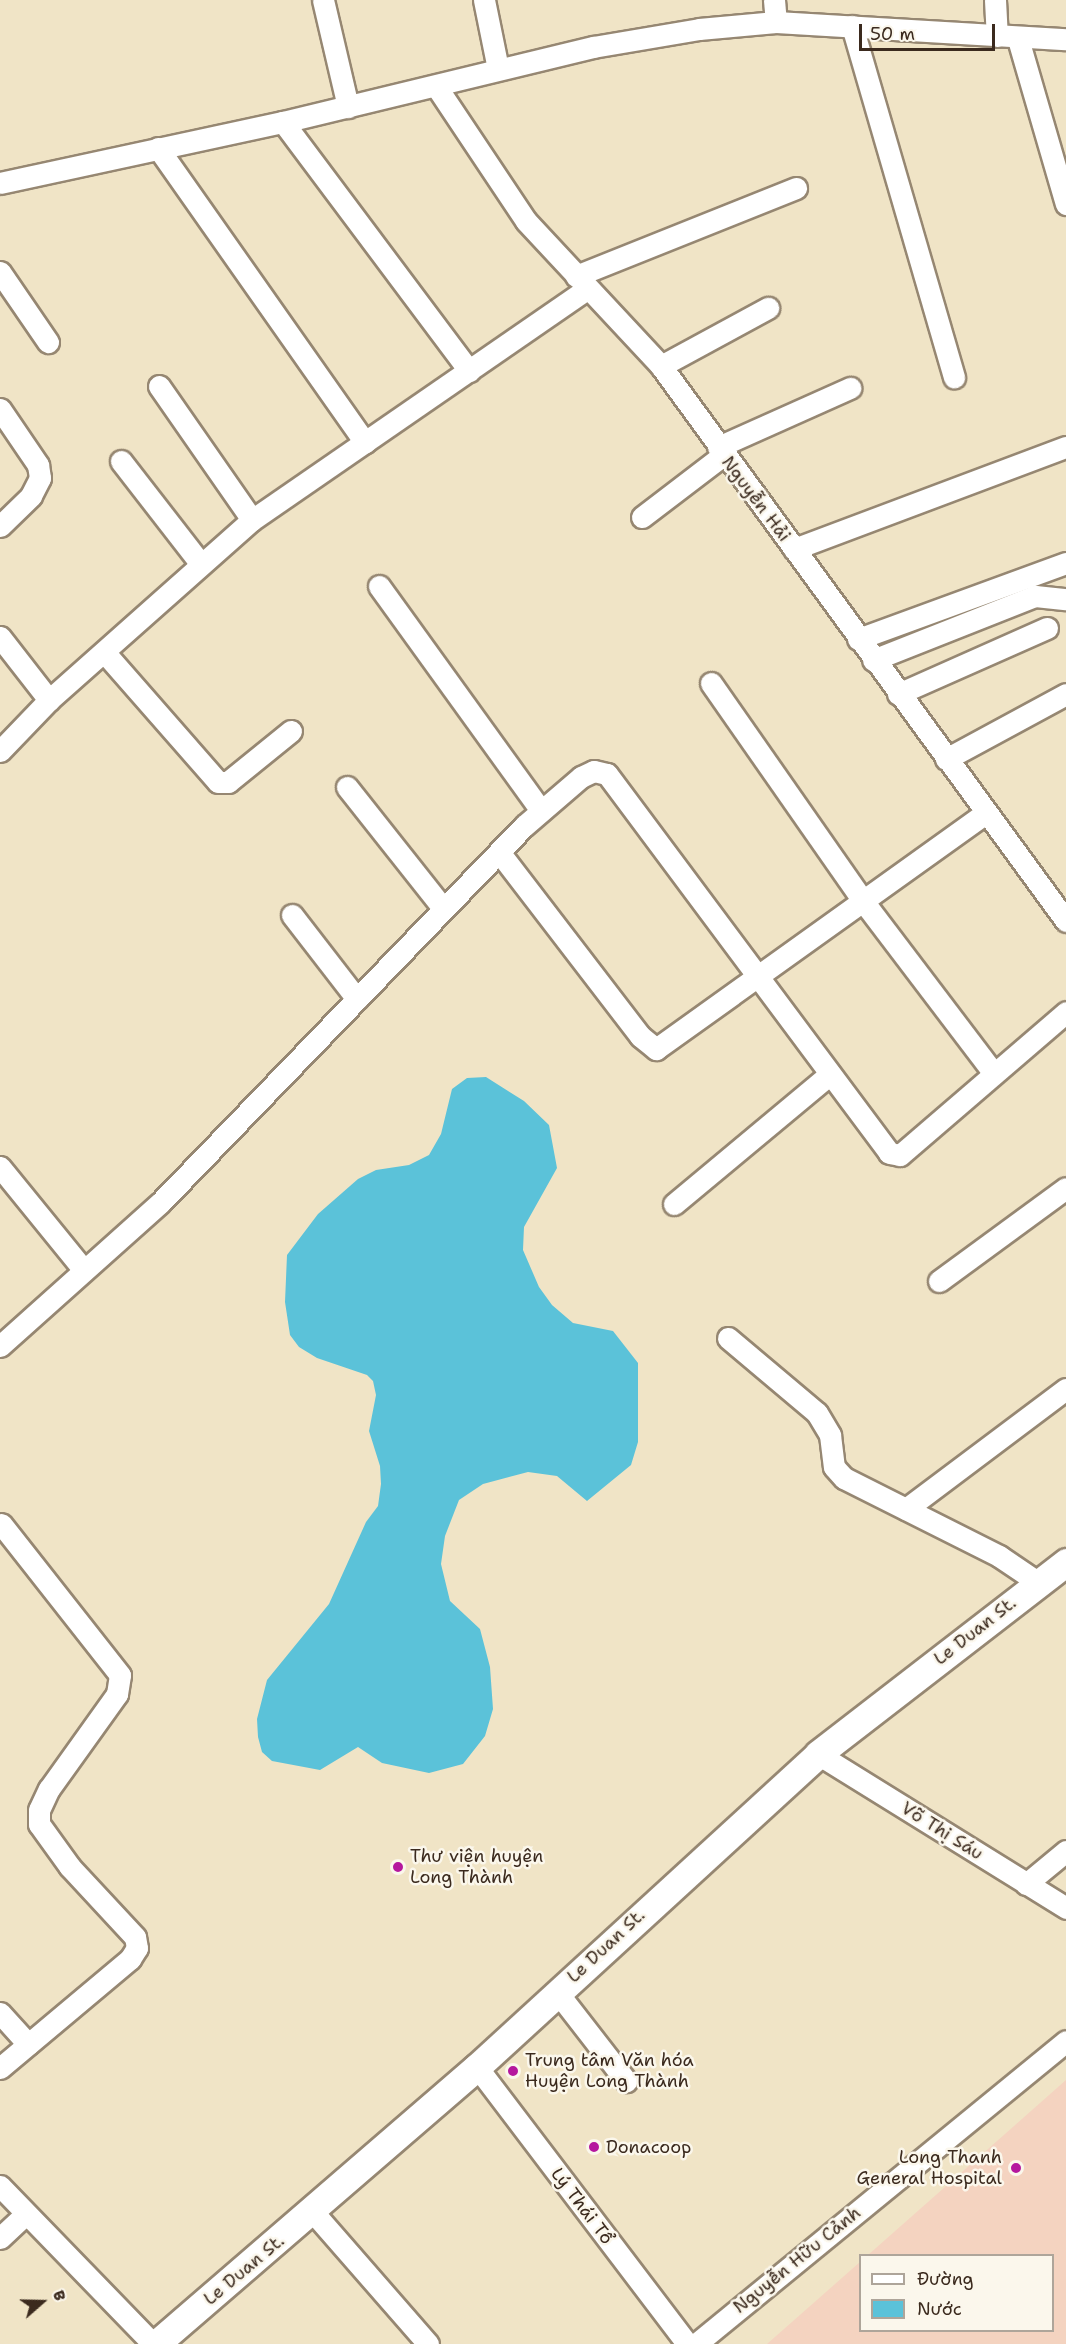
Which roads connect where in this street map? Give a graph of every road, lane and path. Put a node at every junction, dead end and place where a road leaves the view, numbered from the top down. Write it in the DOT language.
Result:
graph roads {
  1 [pos="323,0"];
  2 [pos="484,0"];
  3 [pos="774,0"];
  4 [pos="995,0"];
  5 [pos="777,22"];
  6 [pos="852,26"];
  7 [pos="997,36"];
  8 [pos="1018,39"];
  9 [pos="1066,39"];
  10 [pos="498,69"];
  11 [pos="436,86"];
  12 [pos="348,107"];
  13 [pos="283,122"];
  14 [pos="158,148"];
  15 [pos="0,183"];
  16 [pos="795,188"];
  17 [pos="1066,204"];
  18 [pos="0,272"];
  19 [pos="582,283"];
  20 [pos="768,308"];
  21 [pos="48,342"];
  22 [pos="661,366"];
  23 [pos="468,371"];
  24 [pos="954,377"];
  25 [pos="159,386"];
  26 [pos="850,388"];
  27 [pos="0,410"];
  28 [pos="365,442"];
  29 [pos="1066,447"];
  30 [pos="720,451"];
  31 [pos="121,461"];
  32 [pos="642,517"];
  33 [pos="252,520"];
  34 [pos="0,526"];
  35 [pos="794,549"];
  36 [pos="200,563"];
  37 [pos="1066,563"];
  38 [pos="379,586"];
  39 [pos="1066,599"];
  40 [pos="1047,628"];
  41 [pos="0,637"];
  42 [pos="858,639"];
  43 [pos="105,653"];
  44 [pos="873,660"];
  45 [pos="711,683"];
  46 [pos="898,694"];
  47 [pos="1066,694"];
  48 [pos="50,700"];
  49 [pos="291,731"];
  50 [pos="0,751"];
  51 [pos="946,759"];
  52 [pos="347,787"];
  53 [pos="541,811"];
  54 [pos="986,813"];
  55 [pos="499,852"];
  56 [pos="1059,895"];
  57 [pos="863,901"];
  58 [pos="443,908"];
  59 [pos="292,915"];
  60 [pos="1066,921"];
  61 [pos="758,977"];
  62 [pos="357,999"];
  63 [pos="1066,1012"];
  64 [pos="992,1071"];
  65 [pos="830,1074"];
  66 [pos="0,1167"];
  67 [pos="1066,1188"];
  68 [pos="674,1204"];
  69 [pos="83,1269"];
  70 [pos="939,1281"];
  71 [pos="728,1338"];
  72 [pos="0,1346"];
  73 [pos="1066,1389"];
  74 [pos="906,1509"];
  75 [pos="1,1524"];
  76 [pos="1066,1562"];
  77 [pos="1039,1582"];
  78 [pos="818,1754"];
  79 [pos="1066,1851"];
  80 [pos="1026,1884"];
  81 [pos="1066,1908"];
  82 [pos="557,1992"];
  83 [pos="0,2013"];
  84 [pos="1066,2041"];
  85 [pos="28,2044"];
  86 [pos="477,2067"];
  87 [pos="0,2068"];
  88 [pos="626,2081"];
  89 [pos="0,2186"];
  90 [pos="313,2212"];
  91 [pos="26,2214"];
  92 [pos="0,2238"];
  93 [pos="155,2344"];
  94 [pos="427,2344"];
  95 [pos="687,2344"];
  96 [pos="696,2344"];
  1 -- 12 [label="street"];
  2 -- 10 [label="street"];
  3 -- 5 [label="street"];
  4 -- 7 [label="street"];
  5 -- 6 [label="street"];
  5 -- 10 [label="street"];
  6 -- 7 [label="street"];
  6 -- 24 [label="street"];
  7 -- 8 [label="street"];
  8 -- 9 [label="street"];
  8 -- 17 [label="street"];
  10 -- 11 [label="street"];
  11 -- 12 [label="street"];
  11 -- 19 [label="street, Nguyễn Hải"];
  12 -- 13 [label="street"];
  13 -- 14 [label="street"];
  13 -- 23 [label="street"];
  14 -- 15 [label="street"];
  14 -- 28 [label="street"];
  16 -- 19 [label="street"];
  18 -- 21 [label="street"];
  19 -- 22 [label="street, Nguyễn Hải"];
  19 -- 23 [label="street"];
  20 -- 22 [label="street"];
  22 -- 30 [label="street, Nguyễn Hải"];
  23 -- 28 [label="street"];
  25 -- 33 [label="street"];
  26 -- 30 [label="street"];
  27 -- 34 [label="street"];
  28 -- 33 [label="street"];
  29 -- 35 [label="street"];
  30 -- 32 [label="street"];
  30 -- 35 [label="street, Nguyễn Hải"];
  31 -- 36 [label="street"];
  33 -- 36 [label="street"];
  35 -- 42 [label="street, Nguyễn Hải"];
  36 -- 43 [label="street"];
  37 -- 42 [label="street"];
  38 -- 53 [label="street"];
  39 -- 44 [label="street"];
  40 -- 46 [label="street"];
  41 -- 48 [label="street"];
  42 -- 44 [label="street, Nguyễn Hải"];
  43 -- 48 [label="street"];
  43 -- 49 [label="street"];
  44 -- 46 [label="street, Nguyễn Hải"];
  45 -- 57 [label="street"];
  46 -- 51 [label="street, Nguyễn Hải"];
  47 -- 51 [label="street"];
  48 -- 50 [label="street"];
  51 -- 54 [label="street, Nguyễn Hải"];
  52 -- 58 [label="street"];
  53 -- 55 [label="street"];
  53 -- 61 [label="street"];
  54 -- 56 [label="street, Nguyễn Hải"];
  54 -- 57 [label="street"];
  55 -- 58 [label="street"];
  55 -- 61 [label="street"];
  56 -- 60 [label="street, Nguyễn Hải"];
  57 -- 61 [label="street"];
  57 -- 64 [label="street"];
  58 -- 62 [label="street"];
  59 -- 62 [label="street"];
  61 -- 65 [label="street"];
  62 -- 69 [label="street"];
  63 -- 64 [label="street"];
  64 -- 65 [label="street"];
  65 -- 68 [label="street"];
  66 -- 69 [label="street"];
  67 -- 70 [label="street"];
  69 -- 72 [label="street"];
  71 -- 74 [label="street"];
  73 -- 74 [label="street"];
  74 -- 77 [label="street"];
  75 -- 85 [label="street"];
  76 -- 77 [label="main road, Le Duan St."];
  77 -- 78 [label="main road, Le Duan St."];
  78 -- 80 [label="street, Võ Thị Sáu"];
  78 -- 82 [label="main road, Le Duan St."];
  79 -- 80 [label="street"];
  80 -- 81 [label="street, Võ Thị Sáu"];
  82 -- 86 [label="main road, Le Duan St."];
  82 -- 88 [label="street"];
  83 -- 85 [label="street"];
  84 -- 96 [label="street, Nguyễn Hữu Cảnh"];
  85 -- 87 [label="street"];
  86 -- 90 [label="main road, Le Duan St."];
  86 -- 95 [label="street, Lý Thái Tổ"];
  89 -- 91 [label="street"];
  90 -- 93 [label="main road, Le Duan St."];
  90 -- 94 [label="street"];
  91 -- 92 [label="street"];
  91 -- 93 [label="street"];
}
